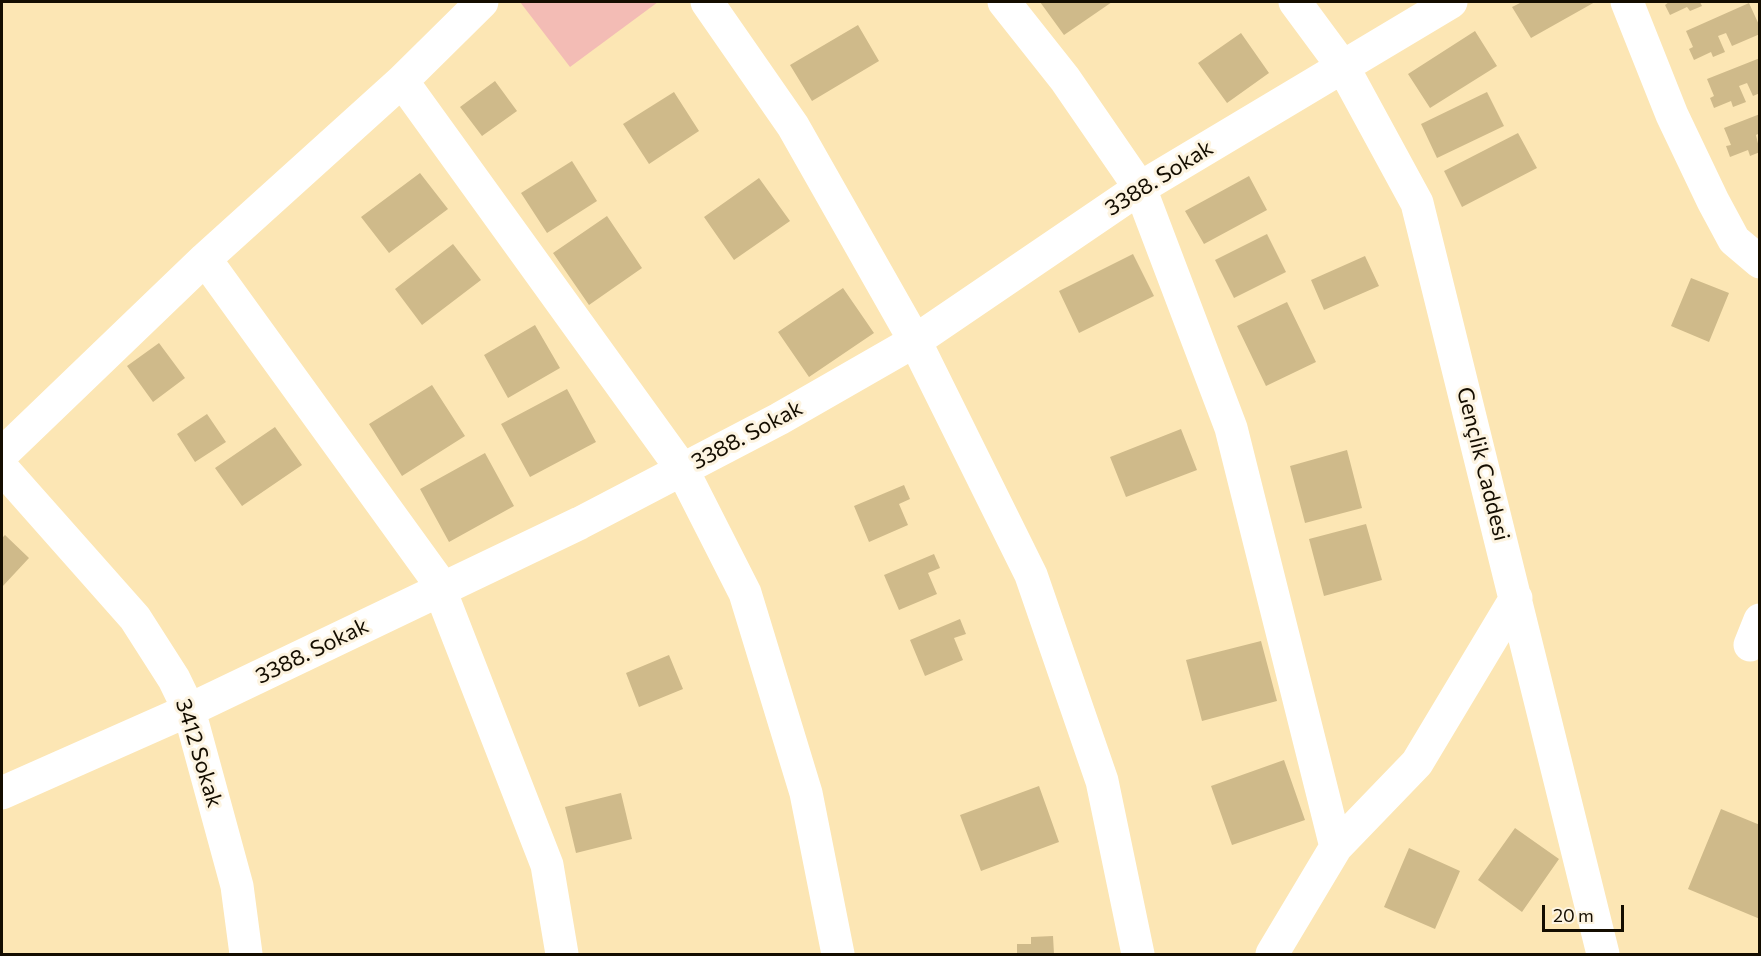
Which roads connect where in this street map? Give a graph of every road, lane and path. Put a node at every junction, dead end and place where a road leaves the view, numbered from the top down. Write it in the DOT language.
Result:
graph roads {
  1 [pos="482,2"];
  2 [pos="706,2"];
  3 [pos="1004,2"];
  4 [pos="1295,2"];
  5 [pos="1451,2"];
  6 [pos="1627,2"];
  7 [pos="1342,67"];
  8 [pos="402,81"];
  9 [pos="1140,188"];
  10 [pos="204,260"];
  11 [pos="1760,262"];
  12 [pos="915,341"];
  13 [pos="2,454"];
  14 [pos="2,468"];
  15 [pos="682,469"];
  16 [pos="439,590"];
  17 [pos="1516,598"];
  18 [pos="189,710"];
  19 [pos="2,793"];
  20 [pos="1336,847"];
  21 [pos="246,954"];
  22 [pos="562,954"];
  23 [pos="838,954"];
  24 [pos="1138,954"];
  25 [pos="1272,954"];
  26 [pos="1604,954"];
  1 -- 8 [label="street"];
  2 -- 12 [label="street"];
  3 -- 9 [label="street"];
  4 -- 7 [label="street, Gençlik Caddesi"];
  5 -- 7 [label="street, 3388. Sokak"];
  6 -- 11 [label="street"];
  7 -- 9 [label="street, 3388. Sokak"];
  7 -- 17 [label="street, Gençlik Caddesi"];
  8 -- 10 [label="street"];
  8 -- 15 [label="street"];
  9 -- 12 [label="street, 3388. Sokak"];
  9 -- 20 [label="street"];
  10 -- 13 [label="street"];
  10 -- 16 [label="street"];
  12 -- 15 [label="street, 3388. Sokak"];
  12 -- 24 [label="street"];
  14 -- 18 [label="street, 3412 Sokak"];
  15 -- 16 [label="street, 3388. Sokak"];
  15 -- 23 [label="street"];
  16 -- 18 [label="street, 3388. Sokak"];
  16 -- 22 [label="street"];
  17 -- 20 [label="street"];
  17 -- 26 [label="street, Gençlik Caddesi"];
  18 -- 19 [label="street, 3388. Sokak"];
  18 -- 21 [label="street, 3412 Sokak"];
  20 -- 25 [label="street"];
}
